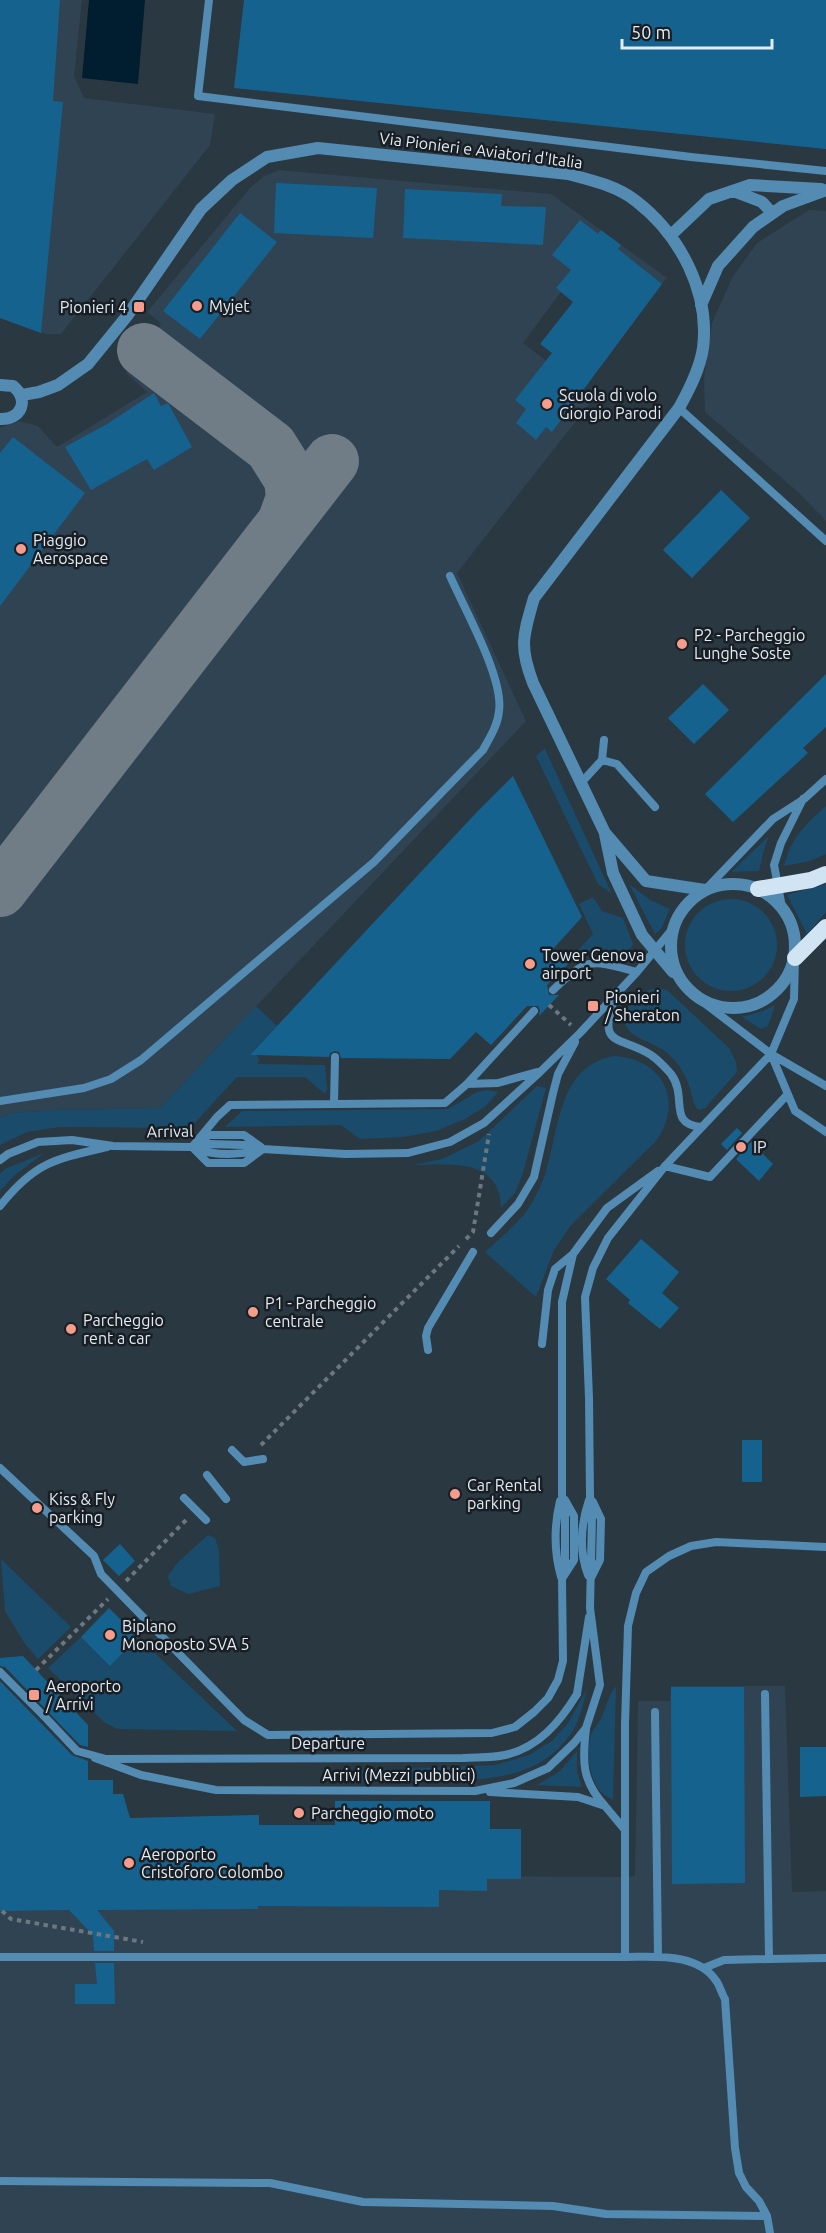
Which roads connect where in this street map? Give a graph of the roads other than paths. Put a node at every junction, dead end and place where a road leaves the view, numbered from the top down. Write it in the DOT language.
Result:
graph roads {
  1 [pos="209,0"];
  2 [pos="826,171"];
  3 [pos="826,189"];
  4 [pos="733,191"];
  5 [pos="772,213"];
  6 [pos="671,235"];
  7 [pos="701,305"];
  8 [pos="0,384"];
  9 [pos="22,395"];
  10 [pos="680,408"];
  11 [pos="0,419"];
  12 [pos="826,541"];
  13 [pos="450,576"];
  14 [pos="604,740"];
  15 [pos="602,760"];
  16 [pos="826,779"];
  17 [pos="580,783"];
  18 [pos="804,799"];
  19 [pos="655,807"];
  20 [pos="605,833"];
  21 [pos="826,874"];
  22 [pos="777,886"];
  23 [pos="758,889"];
  24 [pos="705,890"];
  25 [pos="782,907"];
  26 [pos="674,927"];
  27 [pos="826,927"];
  28 [pos="656,951"];
  29 [pos="795,958"];
  30 [pos="637,972"];
  31 [pos="685,986"];
  32 [pos="553,990"];
  33 [pos="616,995"];
  34 [pos="699,999"];
  35 [pos="534,1011"];
  36 [pos="580,1034"];
  37 [pos="771,1054"];
  38 [pos="335,1058"];
  39 [pos="540,1072"];
  40 [pos="467,1084"];
  41 [pos="826,1086"];
  42 [pos="788,1095"];
  43 [pos="0,1101"];
  44 [pos="334,1104"];
  45 [pos="701,1128"];
  46 [pos="826,1132"];
  47 [pos="114,1146"];
  48 [pos="192,1148"];
  49 [pos="263,1149"];
  50 [pos="0,1160"];
  51 [pos="665,1166"];
  52 [pos="0,1206"];
  53 [pos="491,1233"];
  54 [pos="473,1252"];
  55 [pos="573,1254"];
  56 [pos="542,1344"];
  57 [pos="428,1350"];
  58 [pos="232,1450"];
  59 [pos="263,1459"];
  60 [pos="0,1468"];
  61 [pos="207,1475"];
  62 [pos="590,1496"];
  63 [pos="184,1498"];
  64 [pos="226,1499"];
  65 [pos="206,1520"];
  66 [pos="826,1547"];
  67 [pos="590,1581"];
  68 [pos="590,1608"];
  69 [pos="0,1672"];
  70 [pos="765,1694"];
  71 [pos="655,1712"];
  72 [pos="586,1728"];
  73 [pos="88,1752"];
  74 [pos="475,1791"];
  75 [pos="605,1806"];
  76 [pos="625,1830"];
  77 [pos="0,1957"];
  78 [pos="625,1957"];
  79 [pos="658,1957"];
  80 [pos="826,1958"];
  81 [pos="769,1959"];
  82 [pos="704,1968"];
  83 [pos="0,2181"];
  84 [pos="767,2216"];
  85 [pos="770,2233"];
  1 -- 2 [label="lane"];
  3 -- 4 [label="street"];
  3 -- 5 [label="street"];
  4 -- 5 [label="street"];
  4 -- 6 [label="street"];
  5 -- 7 [label="street"];
  6 -- 7 [label="street, Via Pionieri e Aviatori d'Italia"];
  6 -- 9 [label="street, Via Pionieri e Aviatori d'Italia"];
  7 -- 10 [label="street, Via Pionieri e Aviatori d'Italia"];
  8 -- 9 [label="street"];
  9 -- 11 [label="street"];
  10 -- 12 [label="lane"];
  10 -- 17 [label="street, Via Pionieri e Aviatori d'Italia"];
  13 -- 43 [label="lane"];
  14 -- 15 [label="lane"];
  15 -- 17 [label="lane"];
  15 -- 19 [label="lane"];
  16 -- 18 [label="lane"];
  17 -- 20 [label="street, Via Pionieri e Aviatori d'Italia"];
  18 -- 22 [label="lane"];
  18 -- 24 [label="lane"];
  20 -- 24 [label="street, Via Pionieri e Aviatori d'Italia"];
  20 -- 28 [label="street, Via Pionieri e Aviatori d'Italia"];
  21 -- 22 [label="highway"];
  22 -- 23 [label="highway"];
  22 -- 25 [label="lane"];
  23 -- 24 [label="street"];
  23 -- 25 [label="street"];
  24 -- 26 [label="street"];
  25 -- 29 [label="street"];
  26 -- 28 [label="lane"];
  26 -- 31 [label="street"];
  27 -- 29 [label="highway"];
  28 -- 30 [label="lane"];
  28 -- 31 [label="street, Via Pionieri e Aviatori d'Italia"];
  29 -- 34 [label="street"];
  29 -- 37 [label="lane"];
  30 -- 32 [label="lane"];
  30 -- 33 [label="lane"];
  31 -- 34 [label="street"];
  33 -- 36 [label="lane"];
  33 -- 45 [label="lane"];
  34 -- 37 [label="lane"];
  35 -- 40 [label="lane"];
  36 -- 39 [label="lane"];
  36 -- 53 [label="lane"];
  37 -- 41 [label="lane"];
  37 -- 42 [label="lane"];
  37 -- 45 [label="lane"];
  38 -- 44 [label="lane"];
  39 -- 40 [label="lane"];
  39 -- 49 [label="lane"];
  40 -- 44 [label="lane"];
  42 -- 46 [label="lane"];
  42 -- 51 [label="lane"];
  44 -- 48 [label="lane"];
  45 -- 51 [label="lane"];
  47 -- 48 [label="lane, Arrival"];
  47 -- 50 [label="lane, Arrival"];
  47 -- 52 [label="lane"];
  48 -- 49 [label="lane"];
  48 -- 49 [label="lane"];
  51 -- 55 [label="lane"];
  51 -- 62 [label="lane"];
  54 -- 57 [label="lane"];
  55 -- 56 [label="lane"];
  55 -- 60 [label="lane"];
  58 -- 59 [label="lane"];
  61 -- 64 [label="lane"];
  62 -- 67 [label="lane"];
  62 -- 67 [label="lane"];
  63 -- 65 [label="lane"];
  66 -- 76 [label="lane"];
  67 -- 68 [label="lane"];
  68 -- 69 [label="lane, Departure, bridge"];
  68 -- 72 [label="lane, Arrivi (Mezzi pubblici)"];
  70 -- 81 [label="lane"];
  71 -- 79 [label="lane"];
  72 -- 74 [label="lane, Arrivi (Mezzi pubblici)"];
  72 -- 75 [label="lane"];
  73 -- 74 [label="lane, Arrivi (Mezzi pubblici)"];
  74 -- 75 [label="lane"];
  75 -- 76 [label="lane"];
  76 -- 78 [label="lane"];
  77 -- 78 [label="lane"];
  78 -- 79 [label="lane"];
  79 -- 82 [label="lane"];
  80 -- 81 [label="lane"];
  81 -- 82 [label="lane"];
  82 -- 84 [label="lane"];
  83 -- 84 [label="lane"];
  84 -- 85 [label="lane"];
}
